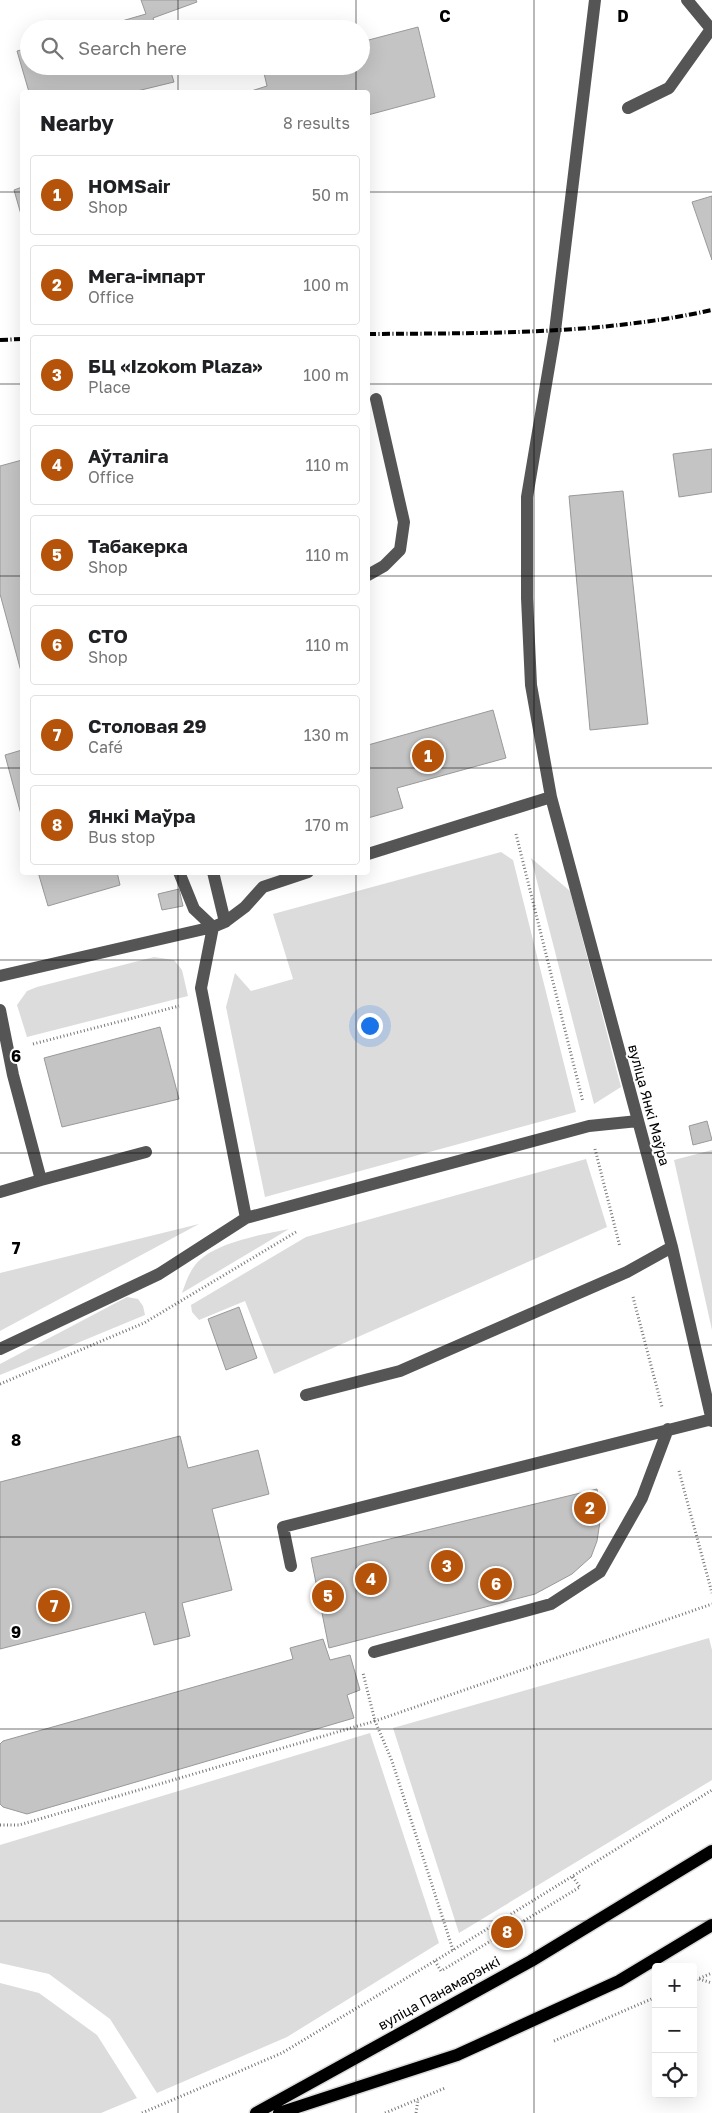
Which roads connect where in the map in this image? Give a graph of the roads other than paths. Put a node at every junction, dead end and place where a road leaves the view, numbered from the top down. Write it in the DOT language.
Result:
graph roads {
  1 [pos="595,0"];
  2 [pos="687,0"];
  3 [pos="711,29"];
  4 [pos="628,108"];
  5 [pos="376,399"];
  6 [pos="370,574"];
  7 [pos="551,797"];
  8 [pos="370,853"];
  9 [pos="180,875"];
  10 [pos="213,875"];
  11 [pos="299,875"];
  12 [pos="219,925"];
  13 [pos="0,976"];
  14 [pos="0,1010"];
  15 [pos="638,1121"];
  16 [pos="146,1152"];
  17 [pos="41,1180"];
  18 [pos="0,1192"];
  19 [pos="246,1218"];
  20 [pos="672,1247"];
  21 [pos="0,1349"];
  22 [pos="306,1395"];
  23 [pos="712,1420"];
  24 [pos="668,1429"];
  25 [pos="291,1566"];
  26 [pos="374,1652"];
  27 [pos="712,1851"];
  28 [pos="712,1925"];
  29 [pos="256,2113"];
  30 [pos="279,2113"];
  1 -- 7 [label="street, вуліца Янкі Маўра"];
  2 -- 3 [label="street"];
  3 -- 4 [label="street"];
  5 -- 6 [label="street"];
  7 -- 8 [label="street"];
  7 -- 15 [label="street, вуліца Янкі Маўра"];
  9 -- 12 [label="street"];
  10 -- 12 [label="street"];
  11 -- 12 [label="street"];
  12 -- 13 [label="street"];
  12 -- 19 [label="street"];
  14 -- 17 [label="street"];
  15 -- 19 [label="street"];
  15 -- 20 [label="street, вуліца Янкі Маўра"];
  16 -- 17 [label="street"];
  17 -- 18 [label="street"];
  19 -- 21 [label="street"];
  20 -- 22 [label="street"];
  20 -- 23 [label="street, вуліца Янкі Маўра"];
  23 -- 24 [label="street"];
  24 -- 25 [label="street"];
  24 -- 26 [label="street"];
  27 -- 29 [label="main road, вуліца Панамарэнкі"];
  28 -- 30 [label="main road"];
}
